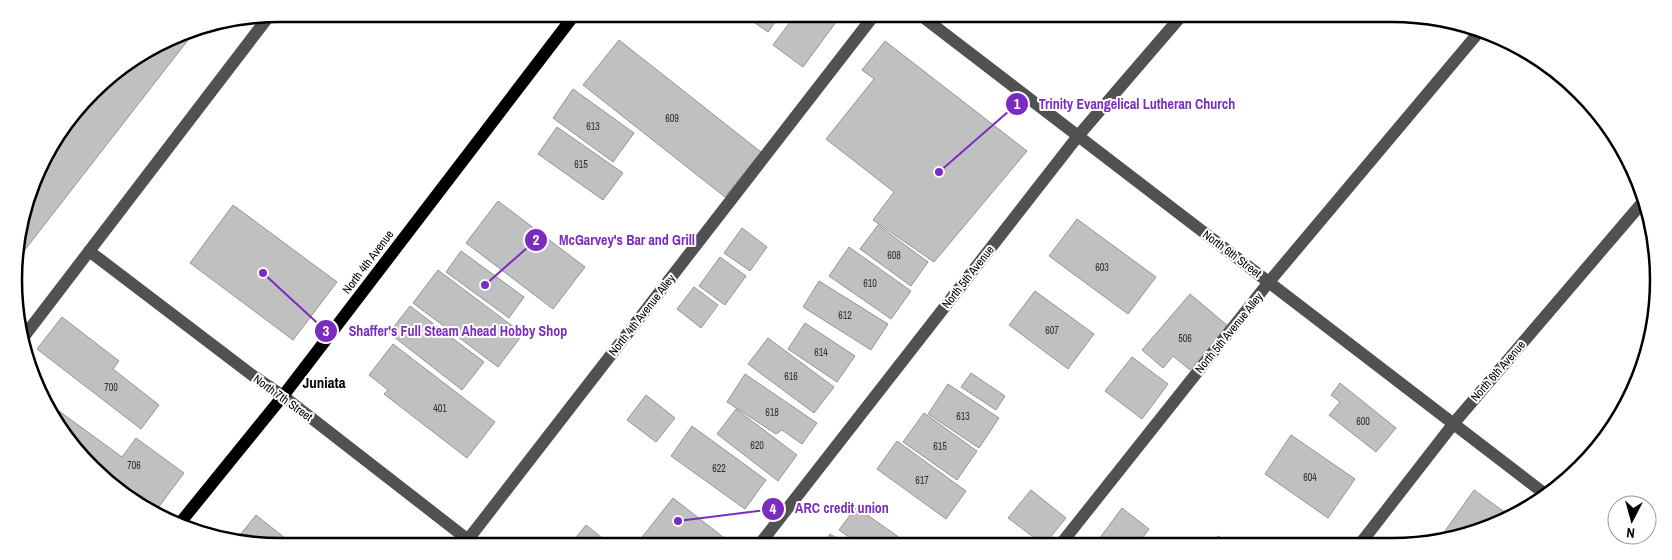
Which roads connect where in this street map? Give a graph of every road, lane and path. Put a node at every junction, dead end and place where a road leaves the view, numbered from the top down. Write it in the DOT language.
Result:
graph roads {
  1 [pos="569,22"];
  2 [pos="869,22"];
  3 [pos="929,22"];
  4 [pos="1176,22"];
  5 [pos="264,23"];
  6 [pos="1475,36"];
  7 [pos="1078,136"];
  8 [pos="1639,207"];
  9 [pos="89,252"];
  10 [pos="1269,282"];
  11 [pos="27,331"];
  12 [pos="283,396"];
  13 [pos="1454,423"];
  14 [pos="1540,490"];
  15 [pos="183,519"];
  16 [pos="461,538"];
  17 [pos="474,538"];
  18 [pos="764,538"];
  19 [pos="1066,538"];
  20 [pos="1365,538"];
  1 -- 12 [label="main road, North 4th Avenue"];
  2 -- 17 [label="street, North 4th Avenue Alley"];
  3 -- 7 [label="street, North 6th Street"];
  4 -- 7 [label="street, North 5th Avenue"];
  5 -- 9 [label="street"];
  6 -- 10 [label="street, North 5th Avenue Alley"];
  7 -- 10 [label="street, North 6th Street"];
  7 -- 18 [label="street, North 5th Avenue"];
  8 -- 13 [label="street, North 6th Avenue"];
  9 -- 11 [label="street"];
  9 -- 12 [label="street, North 7th Street"];
  10 -- 13 [label="street, North 6th Street"];
  10 -- 19 [label="street, North 5th Avenue Alley"];
  12 -- 15 [label="main road, North 4th Avenue"];
  12 -- 16 [label="street, North 7th Street"];
  13 -- 14 [label="street, North 6th Street"];
  13 -- 20 [label="street, North 6th Avenue"];
}
